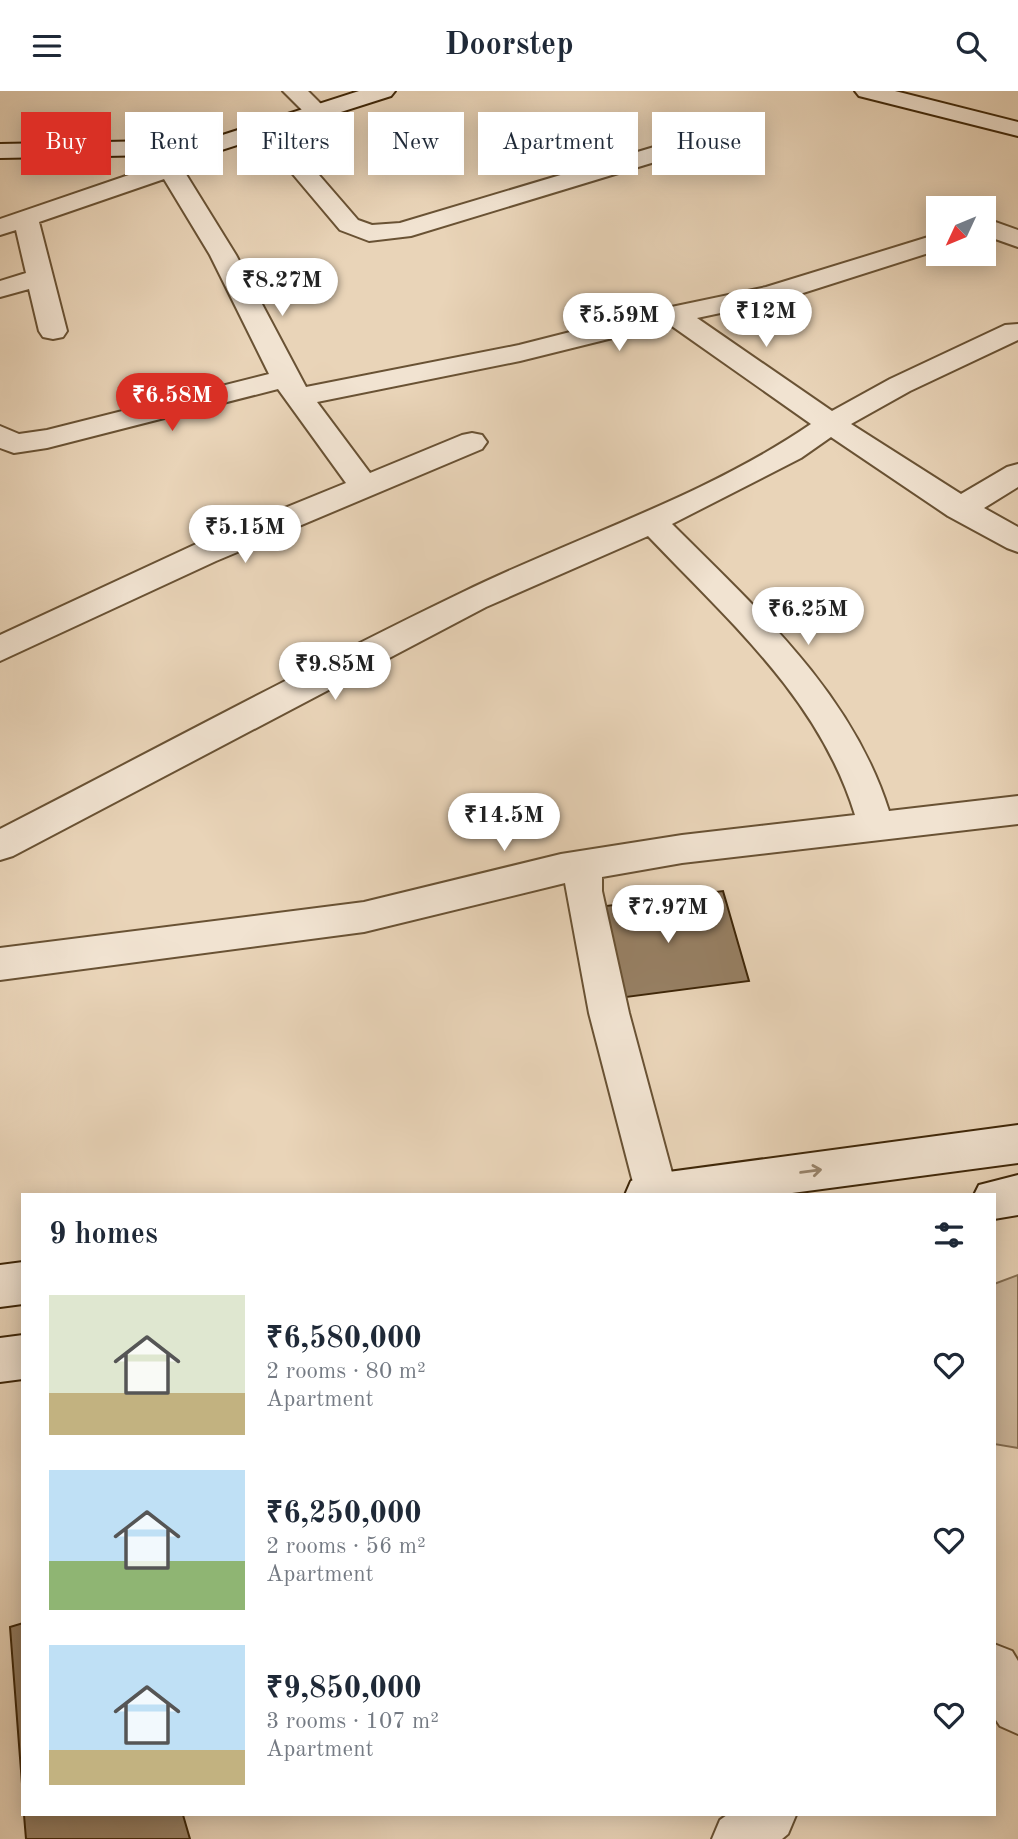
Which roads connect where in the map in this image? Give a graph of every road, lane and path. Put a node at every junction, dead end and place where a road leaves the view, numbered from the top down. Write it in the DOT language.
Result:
graph roads {
  1 [pos="295,91"];
  2 [pos="383,91"];
  3 [pos="867,91"];
  4 [pos="317,112"];
  5 [pos="1018,129"];
  6 [pos="125,149"];
  7 [pos="0,151"];
  8 [pos="652,155"];
  9 [pos="153,175"];
  10 [pos="174,175"];
  11 [pos="306,175"];
  12 [pos="26,220"];
  13 [pos="0,227"];
  14 [pos="996,231"];
  15 [pos="1018,239"];
  16 [pos="926,246"];
  17 [pos="39,278"];
  18 [pos="0,289"];
  19 [pos="675,315"];
  20 [pos="52,331"];
  21 [pos="1015,331"];
  22 [pos="292,388"];
  23 [pos="830,423"];
  24 [pos="5,442"];
  25 [pos="472,442"];
  26 [pos="1018,474"];
  27 [pos="365,487"];
  28 [pos="959,509"];
  29 [pos="652,522"];
  30 [pos="1018,541"];
  31 [pos="0,649"];
  32 [pos="1018,810"];
  33 [pos="877,828"];
  34 [pos="0,846"];
  35 [pos="584,865"];
  36 [pos="0,964"];
  37 [pos="1018,1144"];
  38 [pos="652,1193"];
  39 [pos="659,1193"];
  40 [pos="1018,1195"];
  41 [pos="996,1199"];
  42 [pos="21,1283"];
  43 [pos="0,1286"];
  44 [pos="21,1357"];
  45 [pos="0,1360"];
  46 [pos="996,1672"];
  47 [pos="1018,1708"];
  48 [pos="768,1816"];
  49 [pos="739,1839"];
  1 -- 4 [label="street"];
  2 -- 4 [label="street"];
  3 -- 5 [label="street"];
  6 -- 7 [label="street"];
  8 -- 11 [label="street"];
  9 -- 12 [label="street"];
  10 -- 22 [label="street"];
  12 -- 13 [label="street"];
  12 -- 17 [label="street"];
  14 -- 15 [label="street"];
  16 -- 19 [label="street"];
  17 -- 18 [label="street"];
  17 -- 20 [label="street"];
  19 -- 22 [label="street"];
  19 -- 23 [label="street"];
  21 -- 23 [label="street"];
  22 -- 24 [label="street"];
  22 -- 27 [label="street"];
  23 -- 28 [label="street"];
  23 -- 29 [label="street"];
  25 -- 27 [label="street"];
  26 -- 28 [label="street"];
  27 -- 31 [label="street"];
  28 -- 30 [label="street"];
  29 -- 33 [label="street"];
  29 -- 34 [label="street"];
  32 -- 33 [label="street"];
  33 -- 35 [label="street"];
  35 -- 36 [label="street"];
  35 -- 38 [label="street"];
  39 -- 37 [label="street, one-way"];
  40 -- 41 [label="street"];
  42 -- 43 [label="street"];
  44 -- 45 [label="street"];
  46 -- 47 [label="street"];
  48 -- 49 [label="street"];
}
